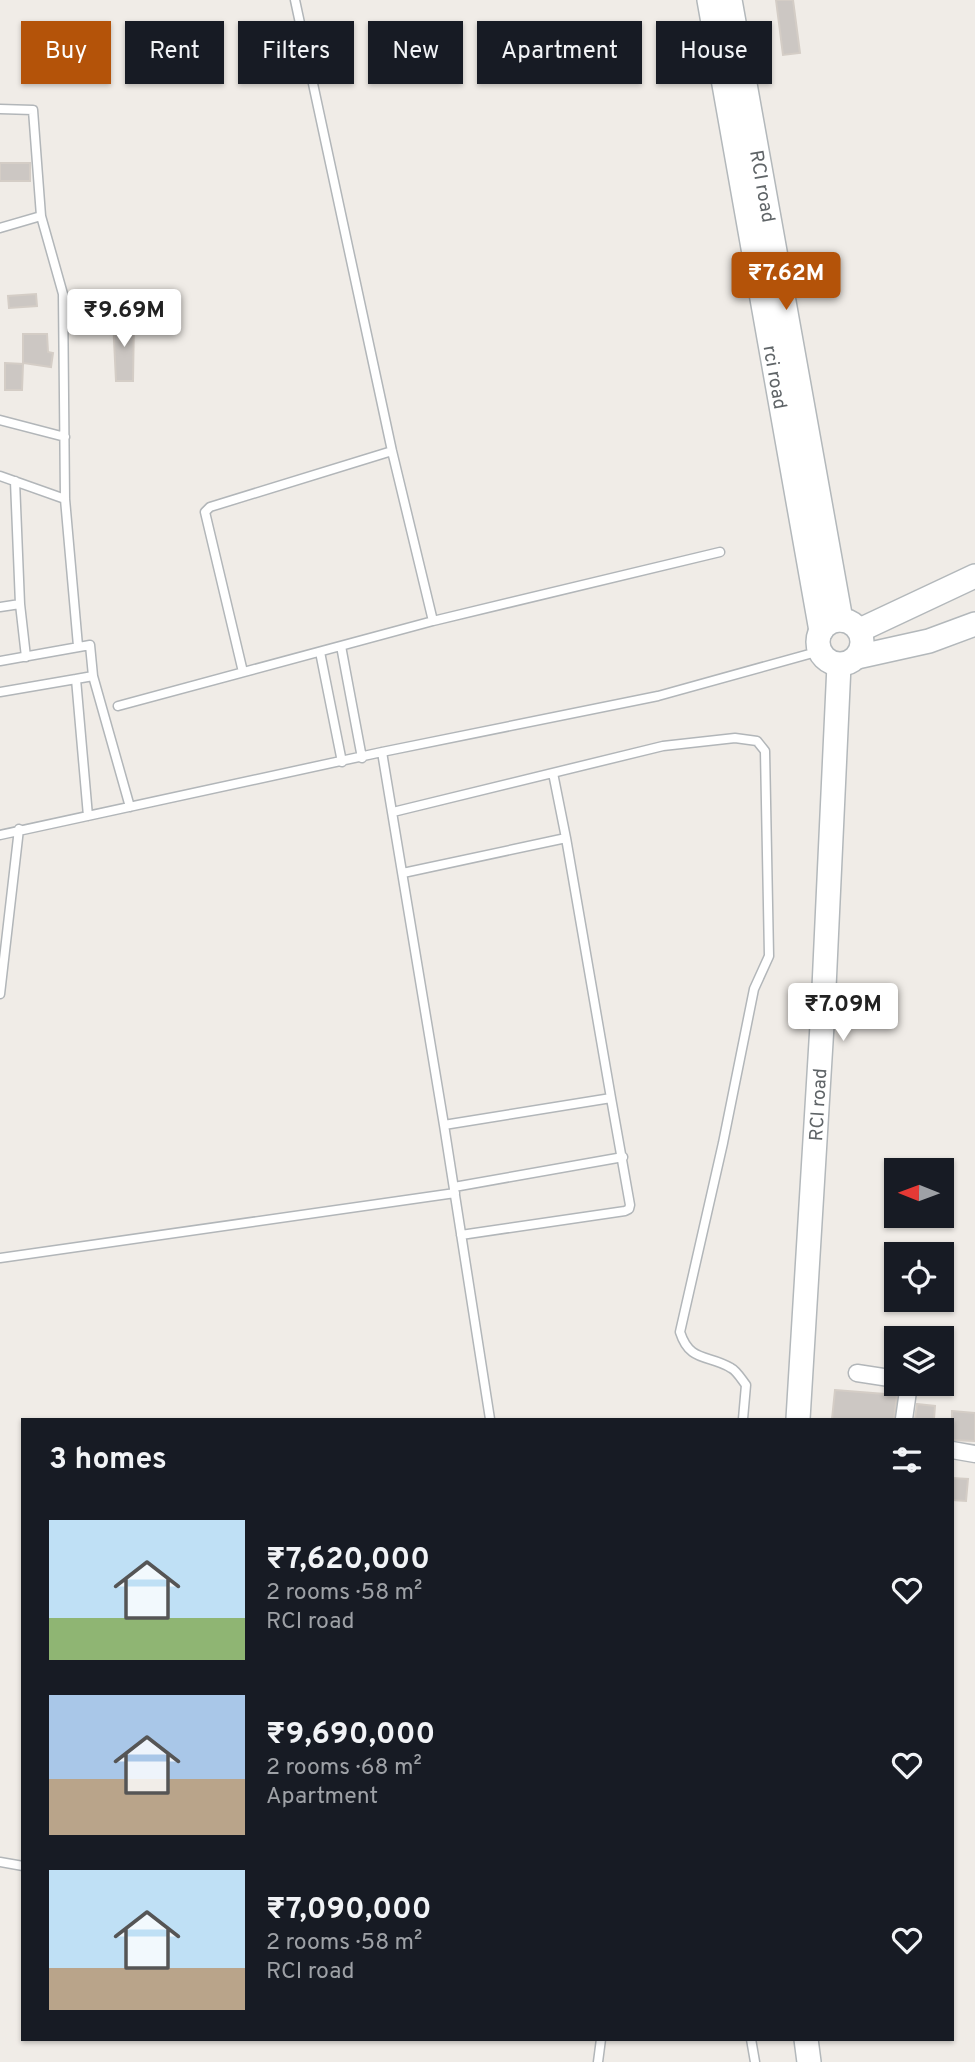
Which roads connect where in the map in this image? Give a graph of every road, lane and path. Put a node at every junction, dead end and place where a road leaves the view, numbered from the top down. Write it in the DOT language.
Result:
graph roads {
  1 [pos="295,0"];
  2 [pos="709,0"];
  3 [pos="730,0"];
  4 [pos="0,109"];
  5 [pos="41,216"];
  6 [pos="0,228"];
  7 [pos="0,420"];
  8 [pos="65,437"];
  9 [pos="392,451"];
  10 [pos="0,476"];
  11 [pos="15,481"];
  12 [pos="65,499"];
  13 [pos="720,552"];
  14 [pos="975,576"];
  15 [pos="20,604"];
  16 [pos="0,607"];
  17 [pos="433,621"];
  18 [pos="975,624"];
  19 [pos="850,625"];
  20 [pos="820,641"];
  21 [pos="78,646"];
  22 [pos="341,646"];
  23 [pos="320,652"];
  24 [pos="26,656"];
  25 [pos="0,661"];
  26 [pos="848,661"];
  27 [pos="243,672"];
  28 [pos="93,677"];
  29 [pos="76,679"];
  30 [pos="0,692"];
  31 [pos="118,706"];
  32 [pos="382,752"];
  33 [pos="362,758"];
  34 [pos="342,762"];
  35 [pos="553,773"];
  36 [pos="130,807"];
  37 [pos="393,812"];
  38 [pos="88,817"];
  39 [pos="19,829"];
  40 [pos="0,835"];
  41 [pos="566,838"];
  42 [pos="403,873"];
  43 [pos="0,993"];
  44 [pos="611,1098"];
  45 [pos="444,1125"];
  46 [pos="623,1157"];
  47 [pos="454,1190"];
  48 [pos="461,1235"];
  49 [pos="0,1258"];
  50 [pos="857,1373"];
  51 [pos="884,1377"];
  52 [pos="907,1396"];
  53 [pos="490,1418"];
  54 [pos="743,1418"];
  55 [pos="797,1418"];
  56 [pos="904,1418"];
  57 [pos="954,1450"];
  58 [pos="975,1454"];
  59 [pos="0,1862"];
  60 [pos="21,1866"];
  61 [pos="601,2041"];
  62 [pos="751,2041"];
  63 [pos="806,2041"];
  64 [pos="598,2062"];
  65 [pos="755,2062"];
  66 [pos="809,2062"];
  1 -- 9 [label="lane"];
  2 -- 20 [label="main road, rci road"];
  3 -- 19 [label="main road, RCI road"];
  4 -- 5 [label="lane"];
  5 -- 6 [label="lane"];
  5 -- 8 [label="lane"];
  7 -- 8 [label="lane"];
  8 -- 12 [label="lane"];
  9 -- 17 [label="lane"];
  9 -- 27 [label="lane"];
  10 -- 11 [label="lane"];
  11 -- 12 [label="lane"];
  11 -- 15 [label="lane"];
  12 -- 21 [label="lane"];
  13 -- 17 [label="lane"];
  14 -- 19 [label="main road"];
  15 -- 16 [label="lane"];
  15 -- 24 [label="lane"];
  17 -- 22 [label="lane"];
  18 -- 26 [label="main road"];
  19 -- 20 [label="main road"];
  19 -- 26 [label="main road"];
  20 -- 26 [label="main road"];
  20 -- 32 [label="lane"];
  21 -- 24 [label="lane"];
  21 -- 28 [label="lane"];
  22 -- 23 [label="lane"];
  22 -- 33 [label="lane"];
  23 -- 27 [label="lane"];
  23 -- 34 [label="lane"];
  24 -- 25 [label="lane"];
  26 -- 55 [label="main road, RCI road"];
  27 -- 31 [label="lane"];
  28 -- 29 [label="lane"];
  28 -- 36 [label="lane"];
  29 -- 30 [label="lane"];
  29 -- 38 [label="lane"];
  32 -- 33 [label="lane"];
  32 -- 37 [label="lane"];
  33 -- 34 [label="lane"];
  34 -- 36 [label="lane"];
  35 -- 37 [label="lane"];
  35 -- 41 [label="lane"];
  35 -- 54 [label="lane"];
  36 -- 38 [label="lane"];
  37 -- 42 [label="lane"];
  38 -- 39 [label="lane"];
  39 -- 40 [label="lane"];
  39 -- 43 [label="lane"];
  41 -- 42 [label="lane"];
  41 -- 44 [label="lane"];
  42 -- 45 [label="lane"];
  44 -- 45 [label="lane"];
  44 -- 46 [label="lane"];
  45 -- 47 [label="lane"];
  46 -- 47 [label="lane"];
  46 -- 48 [label="lane"];
  47 -- 48 [label="lane"];
  47 -- 49 [label="lane"];
  48 -- 53 [label="lane"];
  50 -- 51 [label="street"];
  52 -- 56 [label="street"];
  57 -- 58 [label="street"];
  59 -- 60 [label="lane"];
  61 -- 64 [label="lane"];
  62 -- 65 [label="lane"];
  63 -- 66 [label="main road"];
}
